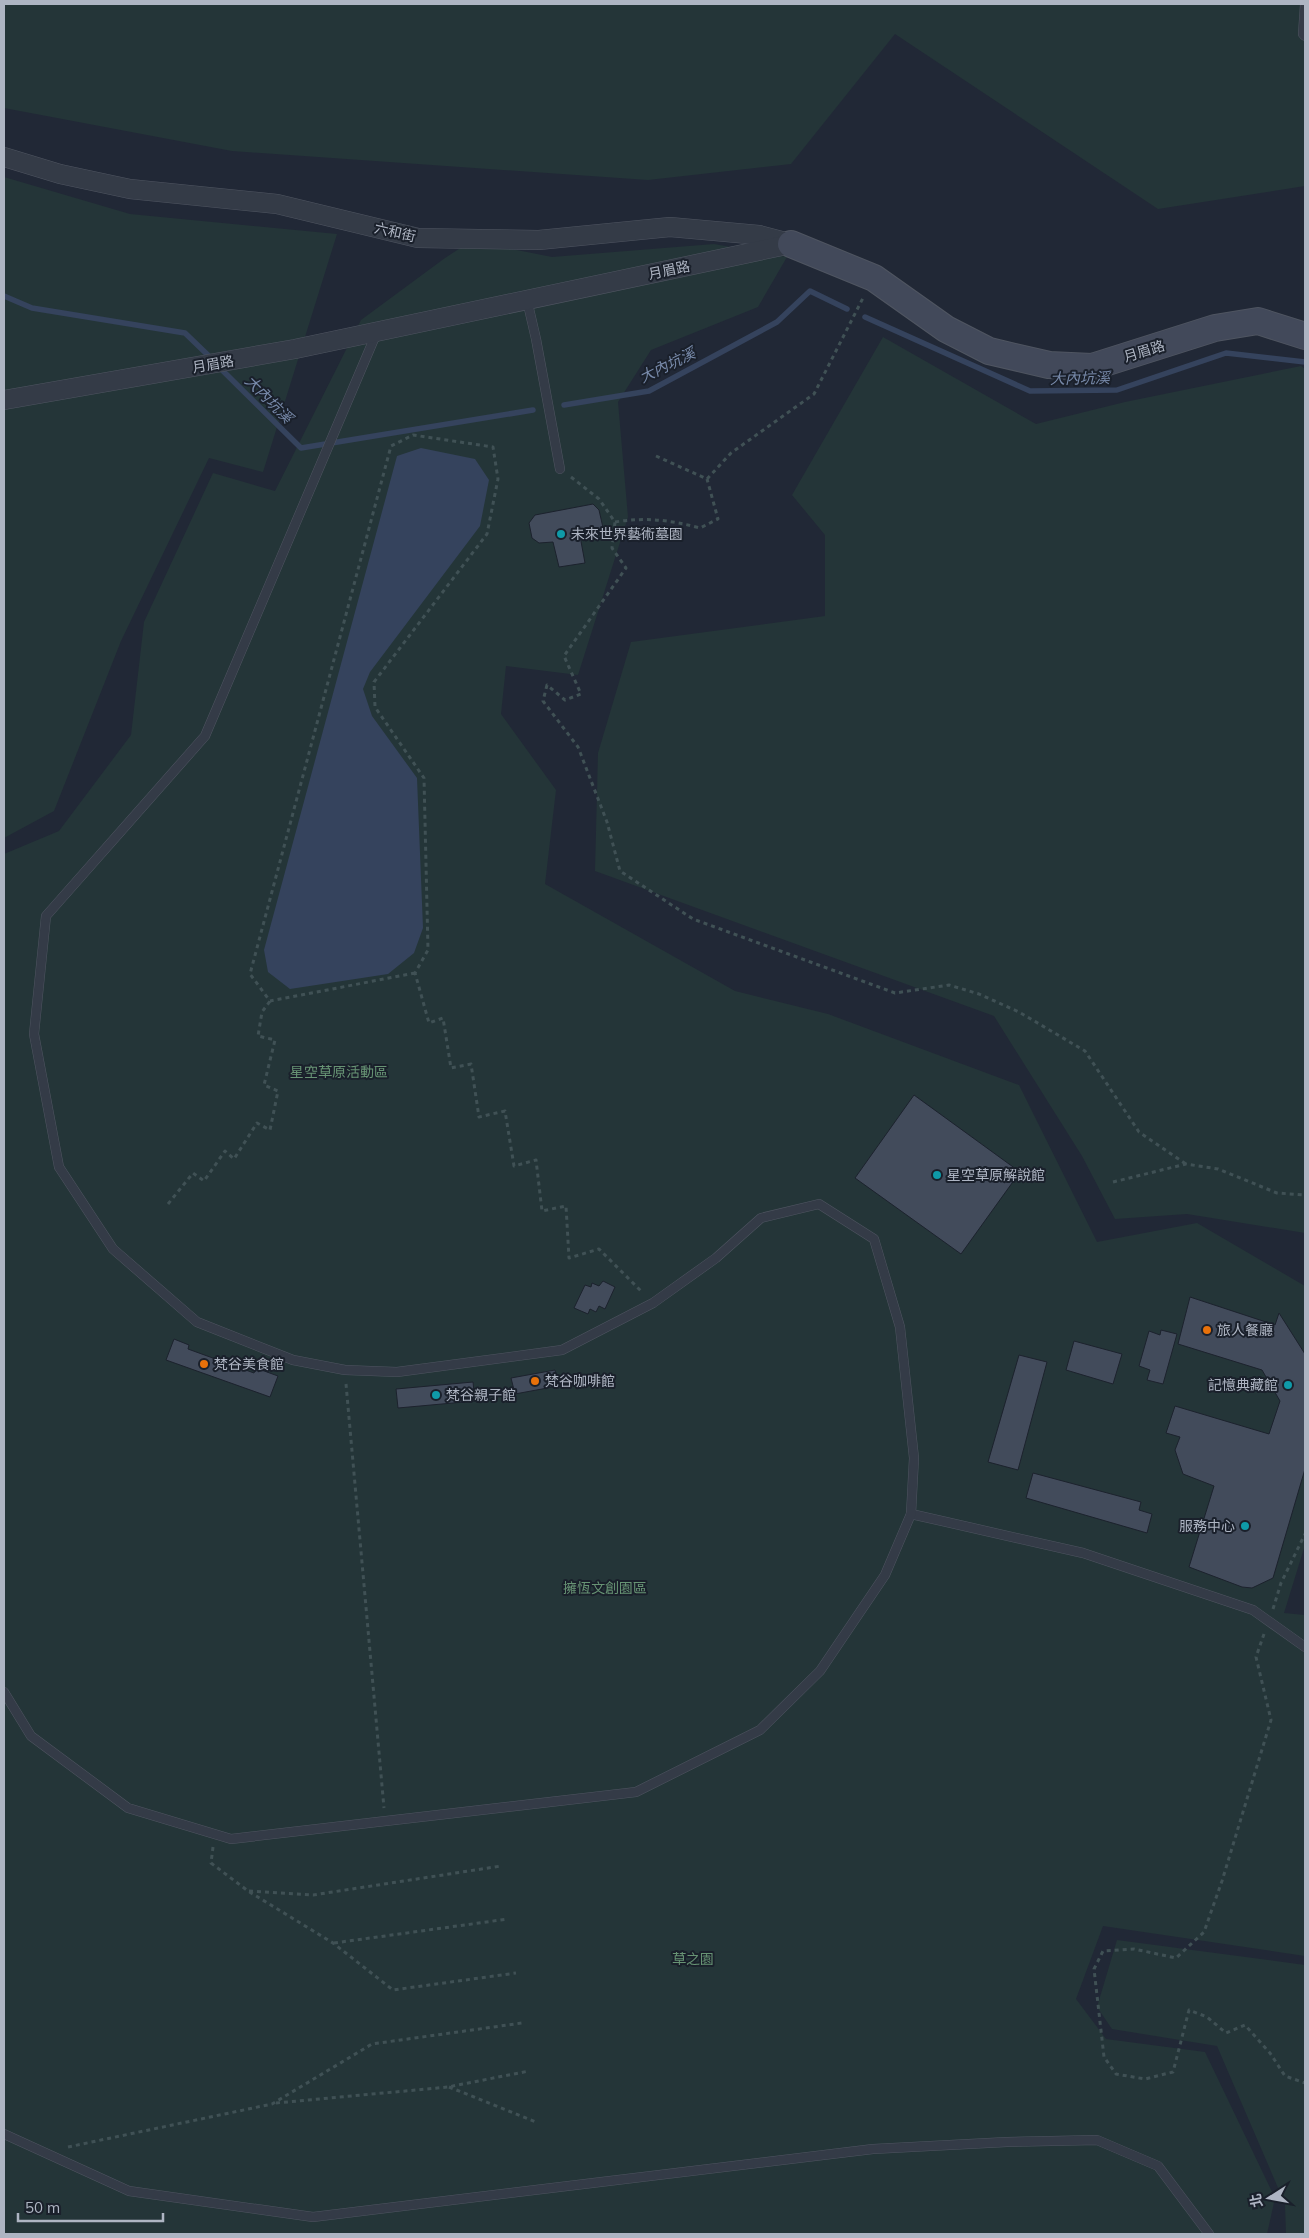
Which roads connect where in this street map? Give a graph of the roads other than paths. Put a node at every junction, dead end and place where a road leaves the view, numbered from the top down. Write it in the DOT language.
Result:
graph roads {
  1 [pos="1305,4"];
  2 [pos="1305,36"];
  3 [pos="4,157"];
  4 [pos="791,244"];
  5 [pos="527,300"];
  6 [pos="377,332"];
  7 [pos="1305,336"];
  8 [pos="4,400"];
  9 [pos="560,469"];
  10 [pos="911,1514"];
  11 [pos="1305,1647"];
  12 [pos="4,1692"];
  13 [pos="4,2134"];
  14 [pos="1210,2234"];
  1 -- 2 [label="lane"];
  3 -- 4 [label="street, 六和街"];
  4 -- 5 [label="street, 月眉路"];
  4 -- 7 [label="street, 月眉路"];
  5 -- 6 [label="street, 月眉路"];
  5 -- 9 [label="lane"];
  6 -- 8 [label="street, 月眉路"];
  6 -- 10 [label="lane"];
  10 -- 11 [label="lane"];
  10 -- 12 [label="lane"];
  13 -- 14 [label="lane"];
}
